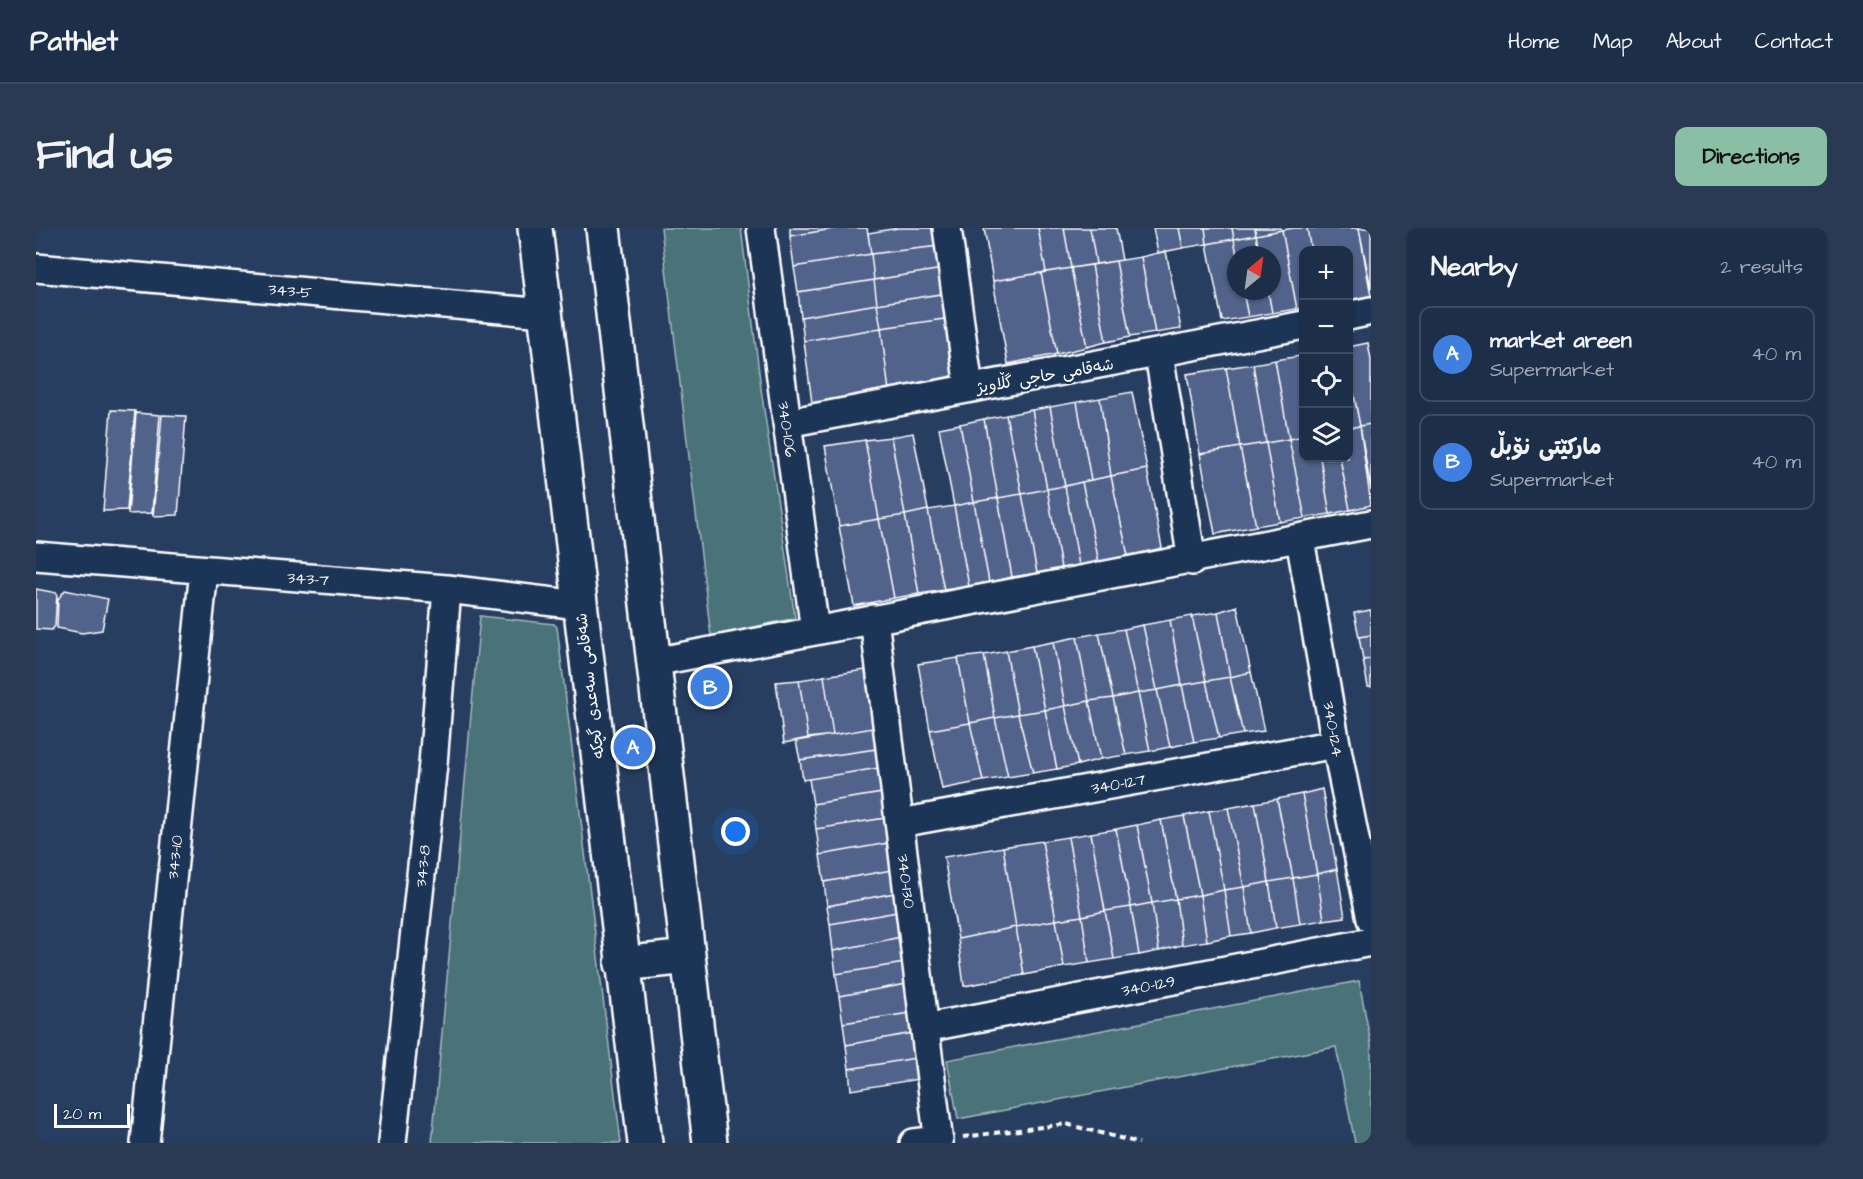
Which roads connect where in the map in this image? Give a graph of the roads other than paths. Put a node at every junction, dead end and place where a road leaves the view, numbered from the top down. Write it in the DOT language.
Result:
graph roads {
  1 [pos="535,228"];
  2 [pos="603,228"];
  3 [pos="761,228"];
  4 [pos="947,228"];
  5 [pos="36,268"];
  6 [pos="1371,311"];
  7 [pos="545,313"];
  8 [pos="1353,315"];
  9 [pos="1299,326"];
  10 [pos="1159,354"];
  11 [pos="969,388"];
  12 [pos="787,423"];
  13 [pos="1371,525"];
  14 [pos="1300,539"];
  15 [pos="36,556"];
  16 [pos="1192,561"];
  17 [pos="204,570"];
  18 [pos="447,589"];
  19 [pos="579,605"];
  20 [pos="874,619"];
  21 [pos="815,631"];
  22 [pos="654,662"];
  23 [pos="1336,744"];
  24 [pos="900,823"];
  25 [pos="1371,919"];
  26 [pos="1371,942"];
  27 [pos="688,957"];
  28 [pos="622,964"];
  29 [pos="925,1028"];
  30 [pos="931,1142"];
  31 [pos="145,1143"];
  32 [pos="392,1143"];
  33 [pos="645,1143"];
  34 [pos="710,1143"];
  1 -- 7 [label="main road, شەقامی سەعدی گچکە"];
  2 -- 22 [label="main road"];
  3 -- 12 [label="street, 340-106"];
  4 -- 11 [label="street"];
  5 -- 7 [label="street, 343-5"];
  6 -- 8 [label="street"];
  7 -- 19 [label="main road, شەقامی سەعدی گچکە"];
  9 -- 10 [label="street, شەقامی حاجی گڵاویژ"];
  10 -- 11 [label="street, شەقامی حاجی گڵاویژ"];
  10 -- 16 [label="street"];
  11 -- 12 [label="street, شەقامی حاجی گڵاویژ"];
  12 -- 21 [label="street, 340-106"];
  13 -- 14 [label="street"];
  14 -- 16 [label="street"];
  14 -- 23 [label="street, 340-124"];
  15 -- 17 [label="street, 343-7"];
  16 -- 20 [label="street"];
  17 -- 18 [label="street, 343-7"];
  17 -- 31 [label="street, 343-10"];
  18 -- 19 [label="street, 343-7"];
  18 -- 32 [label="street, 343-8"];
  19 -- 28 [label="main road, شەقامی سەعدی گچکە"];
  20 -- 21 [label="street"];
  20 -- 24 [label="street, 340-130"];
  21 -- 22 [label="street"];
  22 -- 27 [label="main road"];
  23 -- 24 [label="street, 340-127"];
  23 -- 25 [label="street, 340-124"];
  24 -- 29 [label="street, 340-130"];
  26 -- 29 [label="street, 340-129"];
  27 -- 28 [label="main road"];
  27 -- 34 [label="main road"];
  28 -- 33 [label="main road, شەقامی سەعدی گچکە"];
  29 -- 30 [label="street, 340-130"];
}
